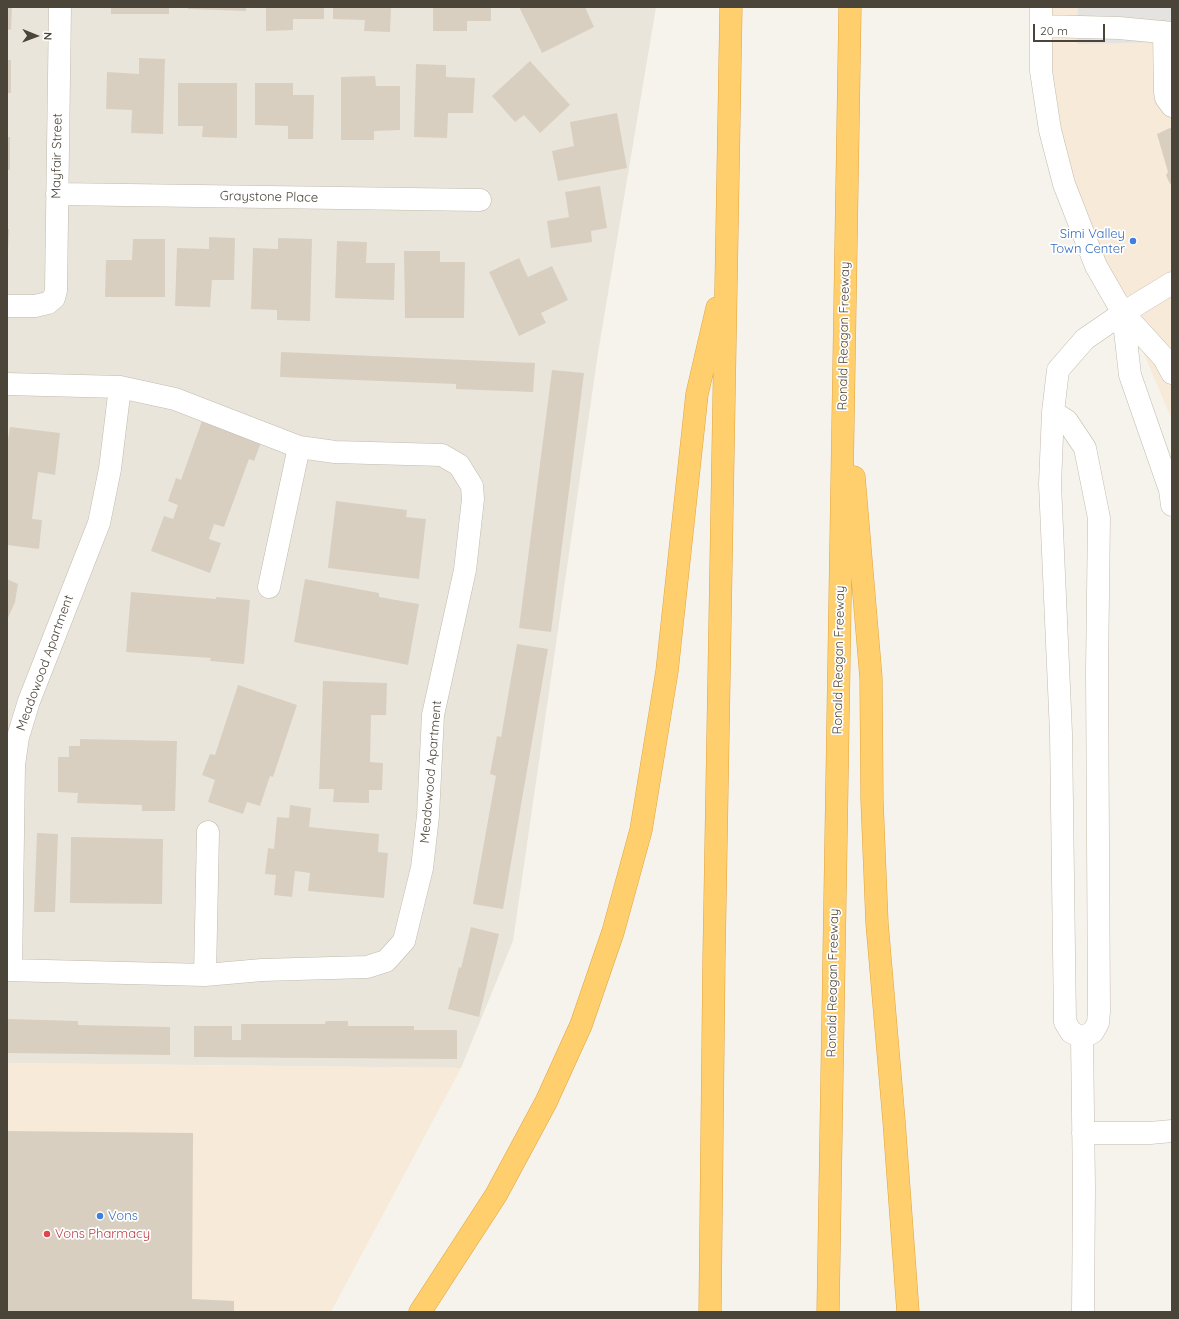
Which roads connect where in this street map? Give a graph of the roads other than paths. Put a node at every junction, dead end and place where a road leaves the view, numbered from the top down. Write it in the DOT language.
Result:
graph roads {
  1 [pos="60,7"];
  2 [pos="731,7"];
  3 [pos="850,7"];
  4 [pos="1041,17"];
  5 [pos="1168,32"];
  6 [pos="1172,106"];
  7 [pos="57,194"];
  8 [pos="480,200"];
  9 [pos="727,264"];
  10 [pos="1172,283"];
  11 [pos="7,306"];
  12 [pos="1123,313"];
  13 [pos="844,359"];
  14 [pos="1172,373"];
  15 [pos="7,384"];
  16 [pos="120,387"];
  17 [pos="1053,412"];
  18 [pos="299,447"];
  19 [pos="1172,505"];
  20 [pos="269,587"];
  21 [pos="208,832"];
  22 [pos="9,970"];
  23 [pos="205,975"];
  24 [pos="1082,1038"];
  25 [pos="1172,1131"];
  26 [pos="1083,1133"];
  27 [pos="420,1312"];
  28 [pos="710,1312"];
  29 [pos="828,1312"];
  30 [pos="908,1312"];
  31 [pos="1083,1312"];
  1 -- 7 [label="street, Mayfair Street"];
  2 -- 9 [label="highway"];
  3 -- 13 [label="highway, Ronald Reagan Freeway"];
  4 -- 5 [label="street"];
  4 -- 12 [label="street"];
  5 -- 6 [label="street"];
  7 -- 8 [label="street, Graystone Place"];
  7 -- 11 [label="street, Mayfair Street"];
  9 -- 27 [label="highway"];
  9 -- 28 [label="highway"];
  10 -- 12 [label="street"];
  12 -- 14 [label="street"];
  12 -- 17 [label="street"];
  12 -- 19 [label="street"];
  13 -- 29 [label="highway, Ronald Reagan Freeway"];
  13 -- 30 [label="highway"];
  15 -- 16 [label="street, Meadowood Apartment"];
  16 -- 18 [label="street, Meadowood Apartment"];
  16 -- 22 [label="street, Meadowood Apartment"];
  17 -- 24 [label="street"];
  17 -- 24 [label="street"];
  18 -- 20 [label="street"];
  18 -- 23 [label="street, Meadowood Apartment"];
  21 -- 23 [label="street"];
  22 -- 23 [label="street, Meadowood Apartment"];
  24 -- 26 [label="street"];
  25 -- 26 [label="street"];
  26 -- 31 [label="street"];
}
